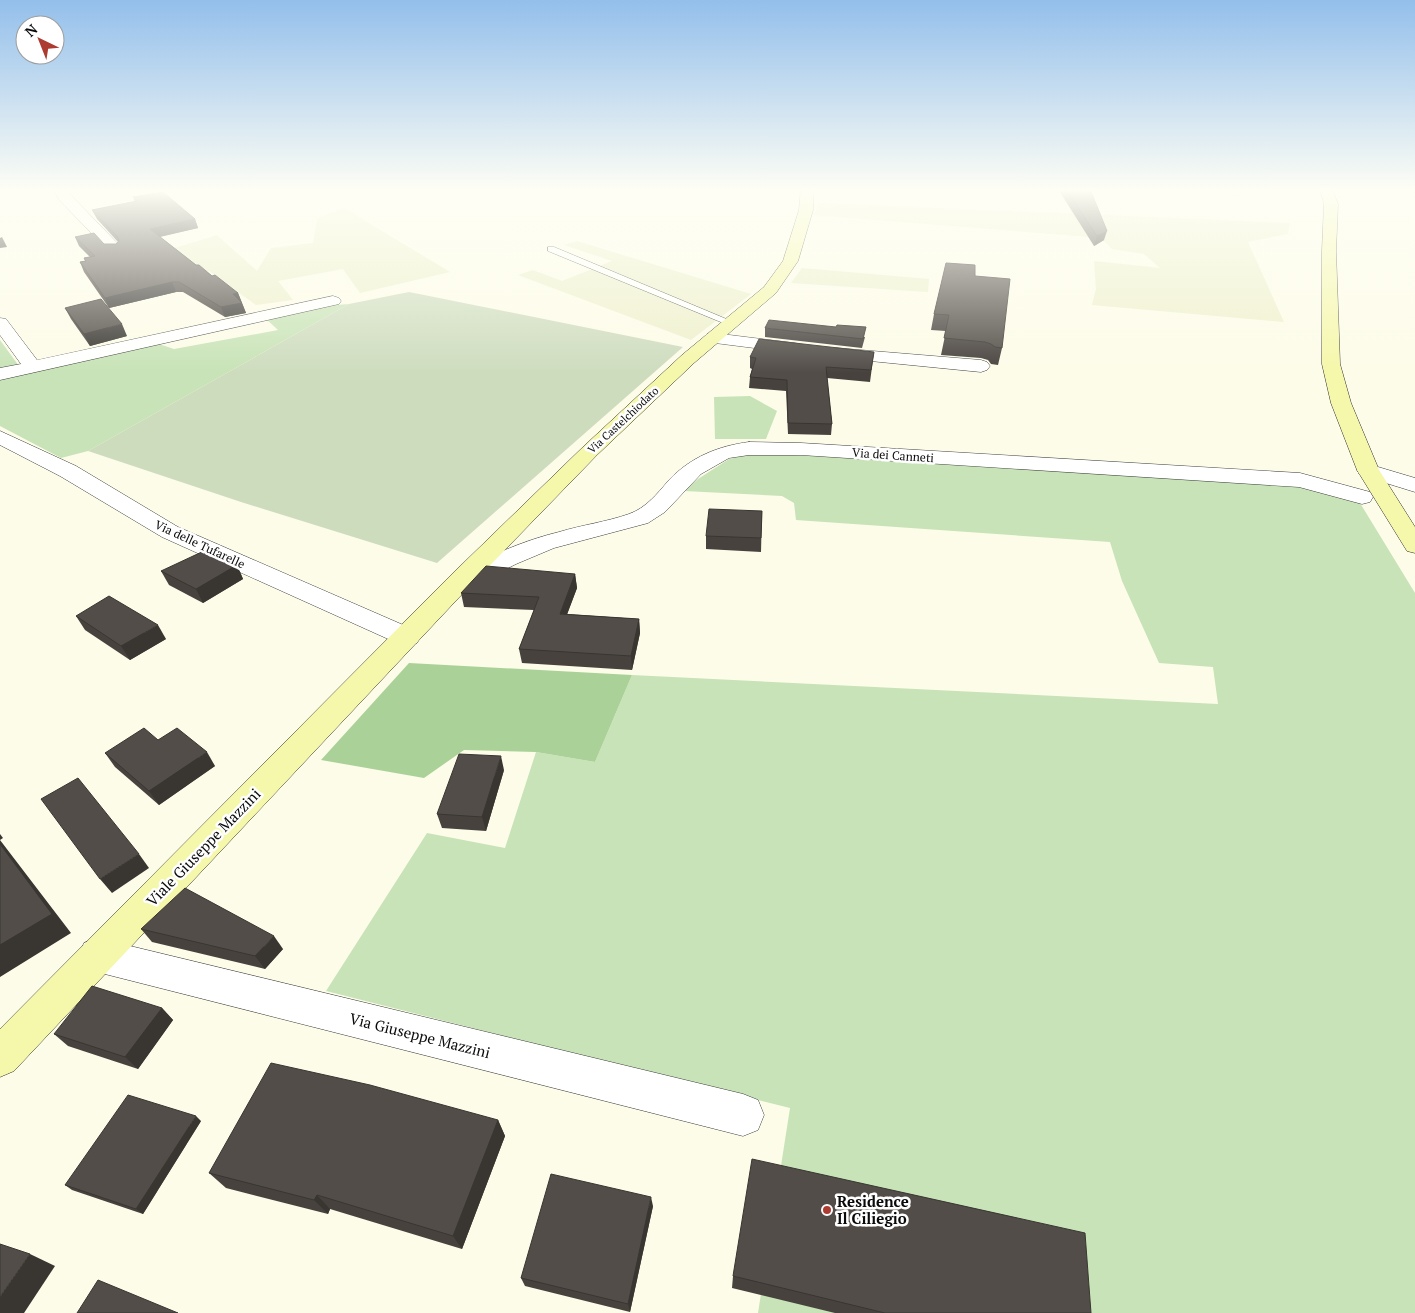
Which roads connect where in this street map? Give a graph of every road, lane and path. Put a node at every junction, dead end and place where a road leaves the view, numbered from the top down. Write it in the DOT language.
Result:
graph roads {
  1 [pos="551,250"];
  2 [pos="792,250"];
  3 [pos="1330,250"];
  4 [pos="332,301"];
  5 [pos="0,323"];
  6 [pos="731,323"];
  7 [pos="713,338"];
  8 [pos="981,366"];
  9 [pos="32,367"];
  10 [pos="0,374"];
  11 [pos="0,437"];
  12 [pos="1368,470"];
  13 [pos="1415,485"];
  14 [pos="1362,497"];
  15 [pos="1415,546"];
  16 [pos="458,583"];
  17 [pos="407,637"];
  18 [pos="97,955"];
  19 [pos="1,1053"];
  20 [pos="743,1116"];
  1 -- 6 [label="lane"];
  2 -- 6 [label="street, Via Castelchiodato"];
  3 -- 12 [label="street"];
  4 -- 9 [label="street"];
  5 -- 9 [label="street"];
  6 -- 7 [label="street, Via Castelchiodato"];
  7 -- 8 [label="street"];
  7 -- 16 [label="street, Via Castelchiodato"];
  9 -- 10 [label="street"];
  11 -- 17 [label="street, Via delle Tufarelle"];
  12 -- 13 [label="street"];
  12 -- 15 [label="street"];
  14 -- 16 [label="street, Via dei Canneti"];
  16 -- 17 [label="street, Via Castelchiodato"];
  17 -- 18 [label="street, Viale Giuseppe Mazzini"];
  18 -- 19 [label="street, Viale Giuseppe Mazzini"];
  18 -- 20 [label="street, Via Giuseppe Mazzini"];
}
